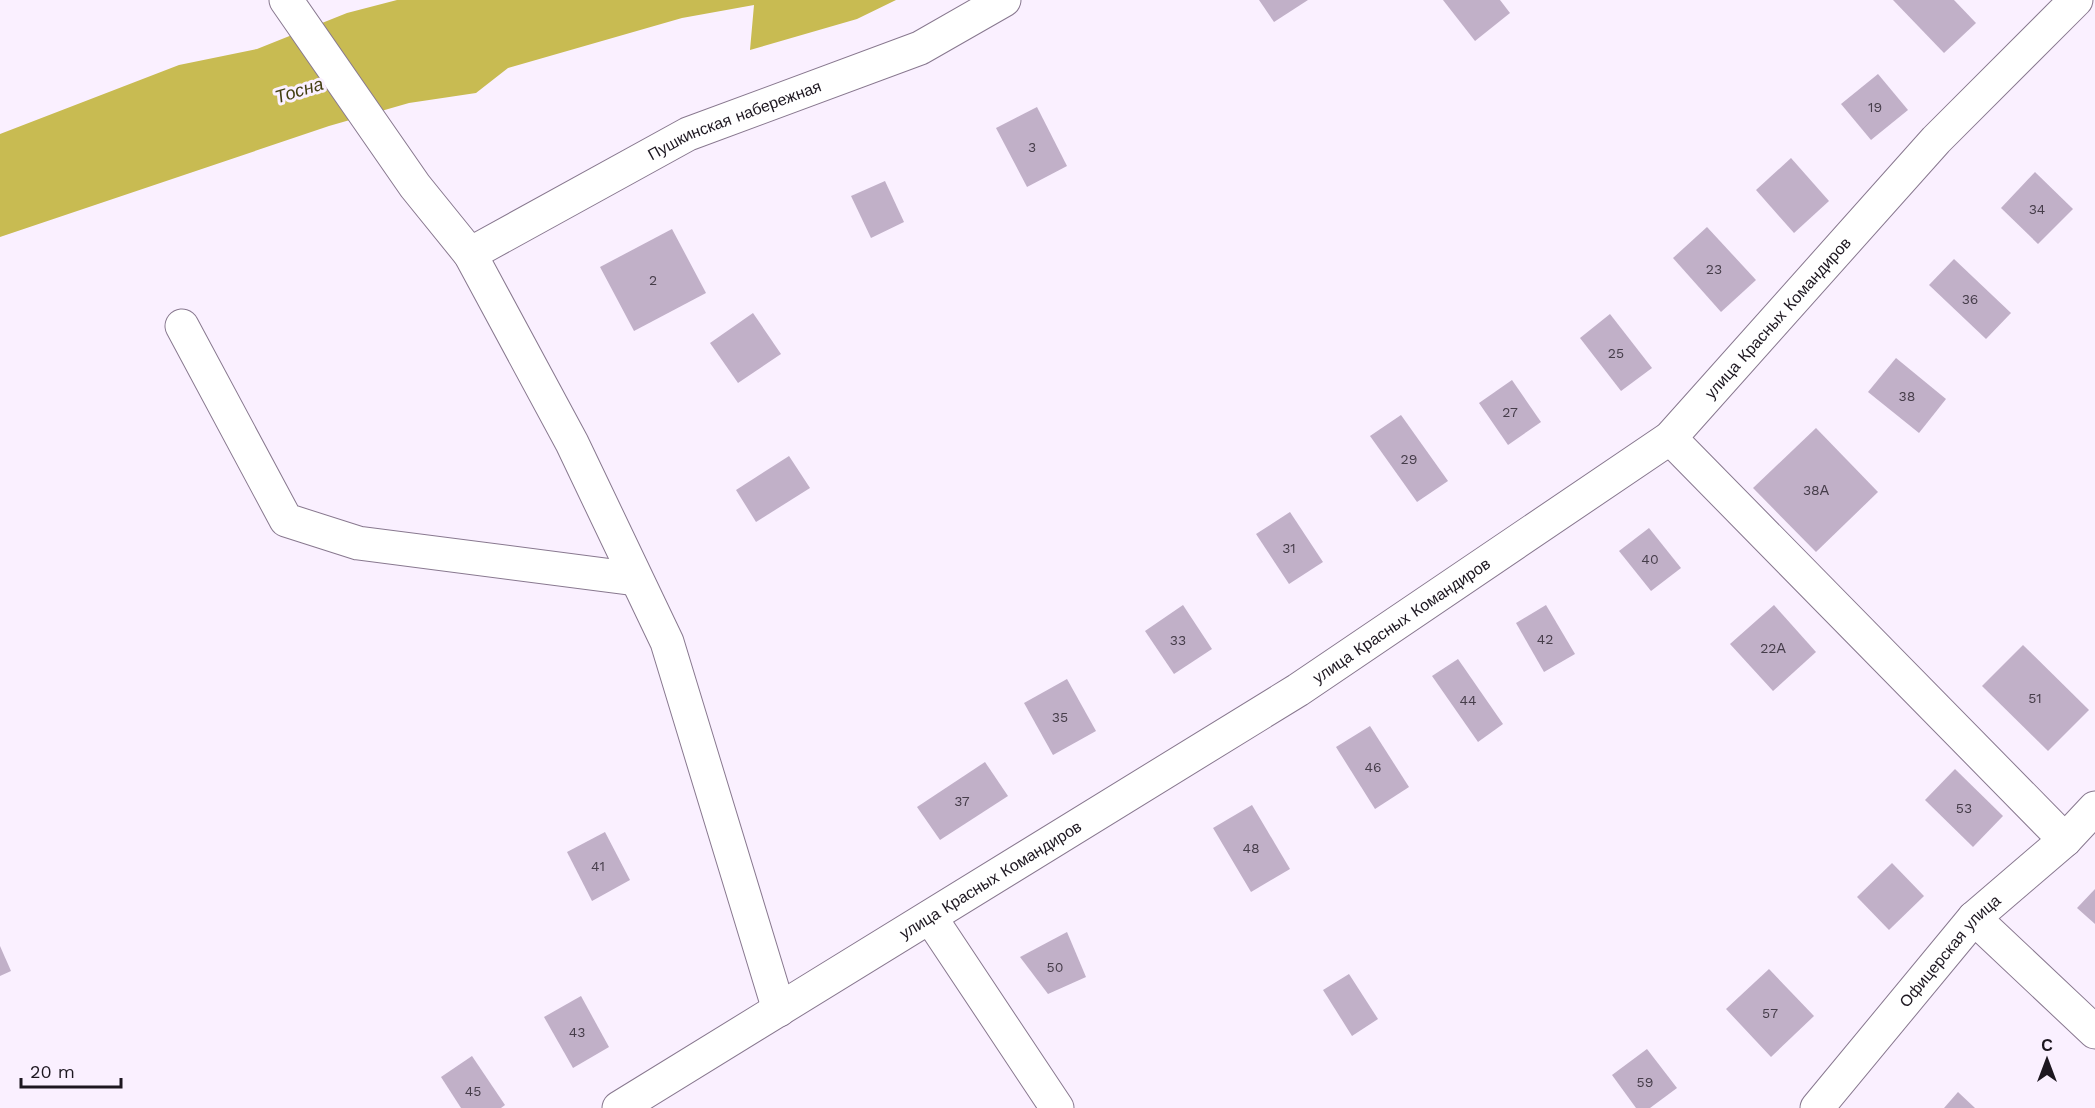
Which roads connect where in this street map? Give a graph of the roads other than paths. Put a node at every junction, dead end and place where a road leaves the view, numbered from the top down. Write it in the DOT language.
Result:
graph roads {
  1 [pos="286,0"];
  2 [pos="1004,0"];
  3 [pos="2076,0"];
  4 [pos="470,254"];
  5 [pos="183,326"];
  6 [pos="1670,438"];
  7 [pos="636,579"];
  8 [pos="2095,808"];
  9 [pos="2065,840"];
  10 [pos="930,917"];
  11 [pos="1974,918"];
  12 [pos="779,1010"];
  13 [pos="2095,1032"];
  14 [pos="620,1108"];
  15 [pos="1057,1108"];
  16 [pos="1817,1108"];
  1 -- 4 [label="street"];
  2 -- 4 [label="street, Пушкинская набережная"];
  3 -- 6 [label="street, улица Красных Командиров"];
  4 -- 7 [label="street"];
  5 -- 7 [label="street"];
  6 -- 9 [label="street"];
  6 -- 10 [label="street, улица Красных Командиров"];
  7 -- 12 [label="street"];
  8 -- 9 [label="street, Офицерская улица"];
  9 -- 11 [label="street, Офицерская улица"];
  10 -- 12 [label="street, улица Красных Командиров"];
  10 -- 15 [label="street"];
  11 -- 13 [label="street"];
  11 -- 16 [label="street, Офицерская улица"];
  12 -- 14 [label="street, улица Красных Командиров"];
}
